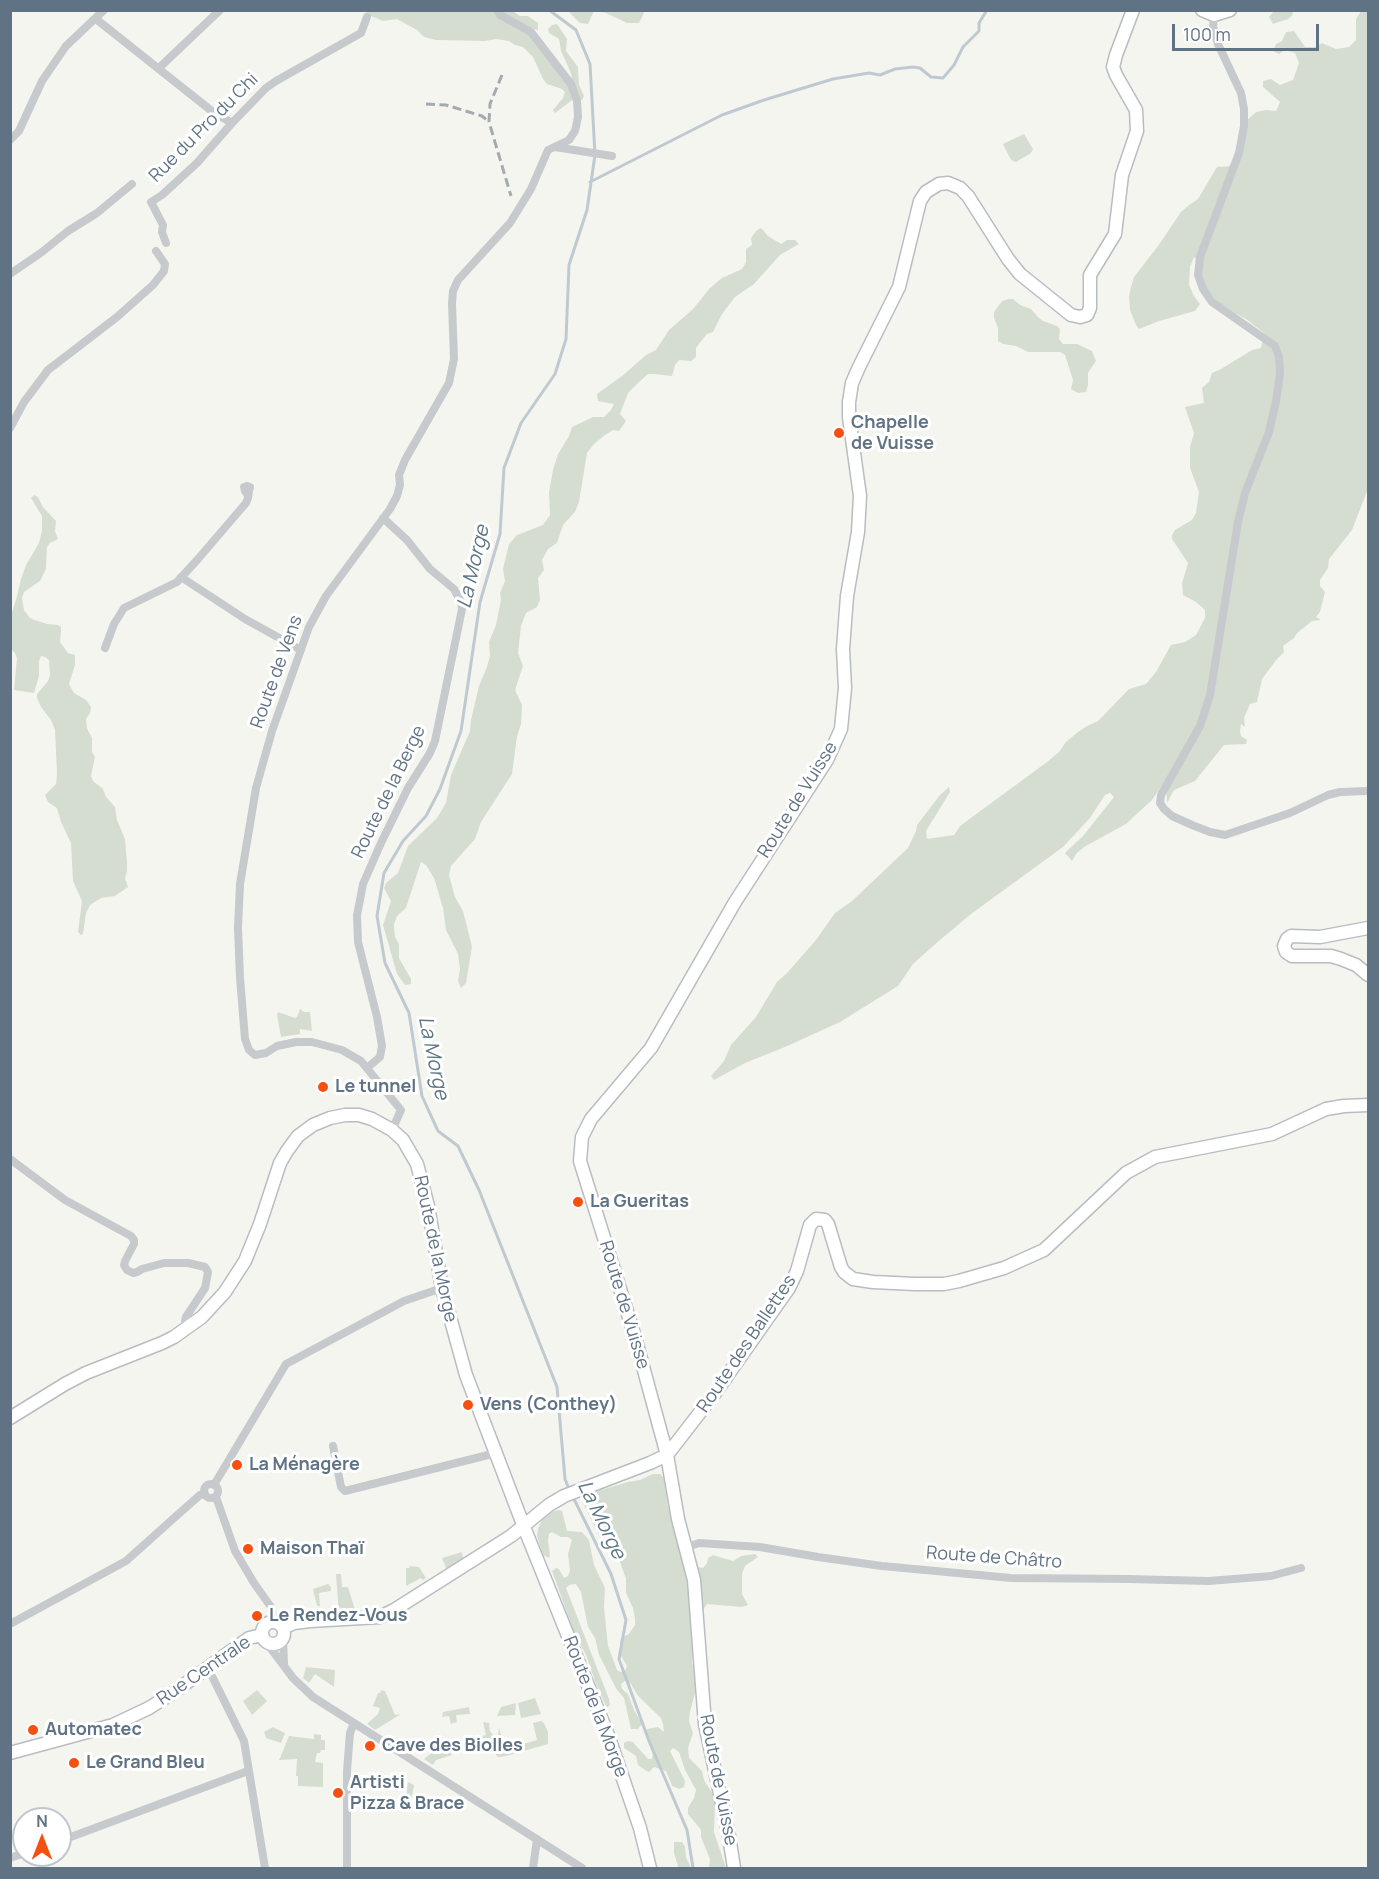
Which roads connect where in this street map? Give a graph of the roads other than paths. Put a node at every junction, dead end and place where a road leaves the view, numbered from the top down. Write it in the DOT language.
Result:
graph roads {
  1 [pos="104,10"];
  2 [pos="220,10"];
  3 [pos="1133,10"];
  4 [pos="1230,10"];
  5 [pos="499,13"];
  6 [pos="1208,13"];
  7 [pos="367,17"];
  8 [pos="96,19"];
  9 [pos="159,68"];
  10 [pos="232,123"];
  11 [pos="10,140"];
  12 [pos="554,147"];
  13 [pos="608,155"];
  14 [pos="132,184"];
  15 [pos="166,243"];
  16 [pos="156,251"];
  17 [pos="10,274"];
  18 [pos="10,428"];
  19 [pos="248,495"];
  20 [pos="383,518"];
  21 [pos="181,577"];
  22 [pos="105,648"];
  23 [pos="301,650"];
  24 [pos="1368,791"];
  25 [pos="1368,928"];
  26 [pos="1368,975"];
  27 [pos="367,1068"];
  28 [pos="1368,1105"];
  29 [pos="392,1130"];
  30 [pos="10,1159"];
  31 [pos="442,1288"];
  32 [pos="189,1327"];
  33 [pos="10,1418"];
  34 [pos="333,1446"];
  35 [pos="496,1453"];
  36 [pos="667,1455"];
  37 [pos="214,1485"];
  38 [pos="205,1494"];
  39 [pos="216,1497"];
  40 [pos="524,1527"];
  41 [pos="685,1548"];
  42 [pos="1301,1568"];
  43 [pos="10,1624"];
  44 [pos="280,1629"];
  45 [pos="264,1639"];
  46 [pos="285,1667"];
  47 [pos="208,1668"];
  48 [pos="354,1723"];
  49 [pos="10,1753"];
  50 [pos="248,1771"];
  51 [pos="72,1837"];
  52 [pos="537,1839"];
  53 [pos="265,1869"];
  54 [pos="347,1869"];
  55 [pos="533,1869"];
  56 [pos="582,1869"];
  57 [pos="650,1869"];
  58 [pos="734,1869"];
  1 -- 8 [label="street"];
  2 -- 9 [label="street"];
  3 -- 36 [label="street, Route de Vuisse"];
  4 -- 6 [label="street"];
  5 -- 12 [label="street, Route de Vens"];
  6 -- 24 [label="street"];
  7 -- 10 [label="street, Rue du Pro du Chi"];
  8 -- 9 [label="street"];
  8 -- 11 [label="street"];
  9 -- 10 [label="street"];
  10 -- 15 [label="street, Rue du Pro du Chi"];
  12 -- 13 [label="street"];
  12 -- 20 [label="street, Route de Vens"];
  14 -- 17 [label="street"];
  16 -- 18 [label="street"];
  19 -- 21 [label="street"];
  20 -- 23 [label="street, Route de Vens"];
  20 -- 27 [label="street, Route de la Berge"];
  21 -- 22 [label="street"];
  21 -- 23 [label="street"];
  23 -- 27 [label="street, Route de Vens"];
  25 -- 26 [label="street"];
  27 -- 29 [label="street"];
  28 -- 36 [label="street, Route des Ballettes"];
  29 -- 31 [label="street, Route de la Morge"];
  29 -- 32 [label="street, Route de la Morge"];
  30 -- 32 [label="street"];
  31 -- 35 [label="street, Route de la Morge"];
  31 -- 37 [label="street"];
  32 -- 33 [label="street, Route de la Morge"];
  34 -- 35 [label="street"];
  35 -- 40 [label="street, Route de la Morge"];
  36 -- 40 [label="street, Rue Centrale"];
  36 -- 41 [label="street, Route de Vuisse"];
  37 -- 38 [label="street"];
  37 -- 39 [label="street"];
  38 -- 39 [label="street"];
  38 -- 43 [label="street"];
  39 -- 44 [label="street"];
  40 -- 44 [label="street, Rue Centrale"];
  40 -- 57 [label="street, Route de la Morge"];
  41 -- 42 [label="street, Route de Châtro"];
  41 -- 58 [label="street, Route de Vuisse"];
  44 -- 45 [label="street, Rue Centrale"];
  44 -- 45 [label="street, Rue Centrale"];
  44 -- 46 [label="street"];
  45 -- 46 [label="street"];
  45 -- 47 [label="street, Rue Centrale"];
  46 -- 48 [label="street"];
  47 -- 49 [label="street, Rue Centrale"];
  47 -- 50 [label="street"];
  48 -- 52 [label="street"];
  48 -- 54 [label="street"];
  50 -- 51 [label="street"];
  50 -- 53 [label="street"];
  52 -- 55 [label="street"];
  52 -- 56 [label="street"];
}
